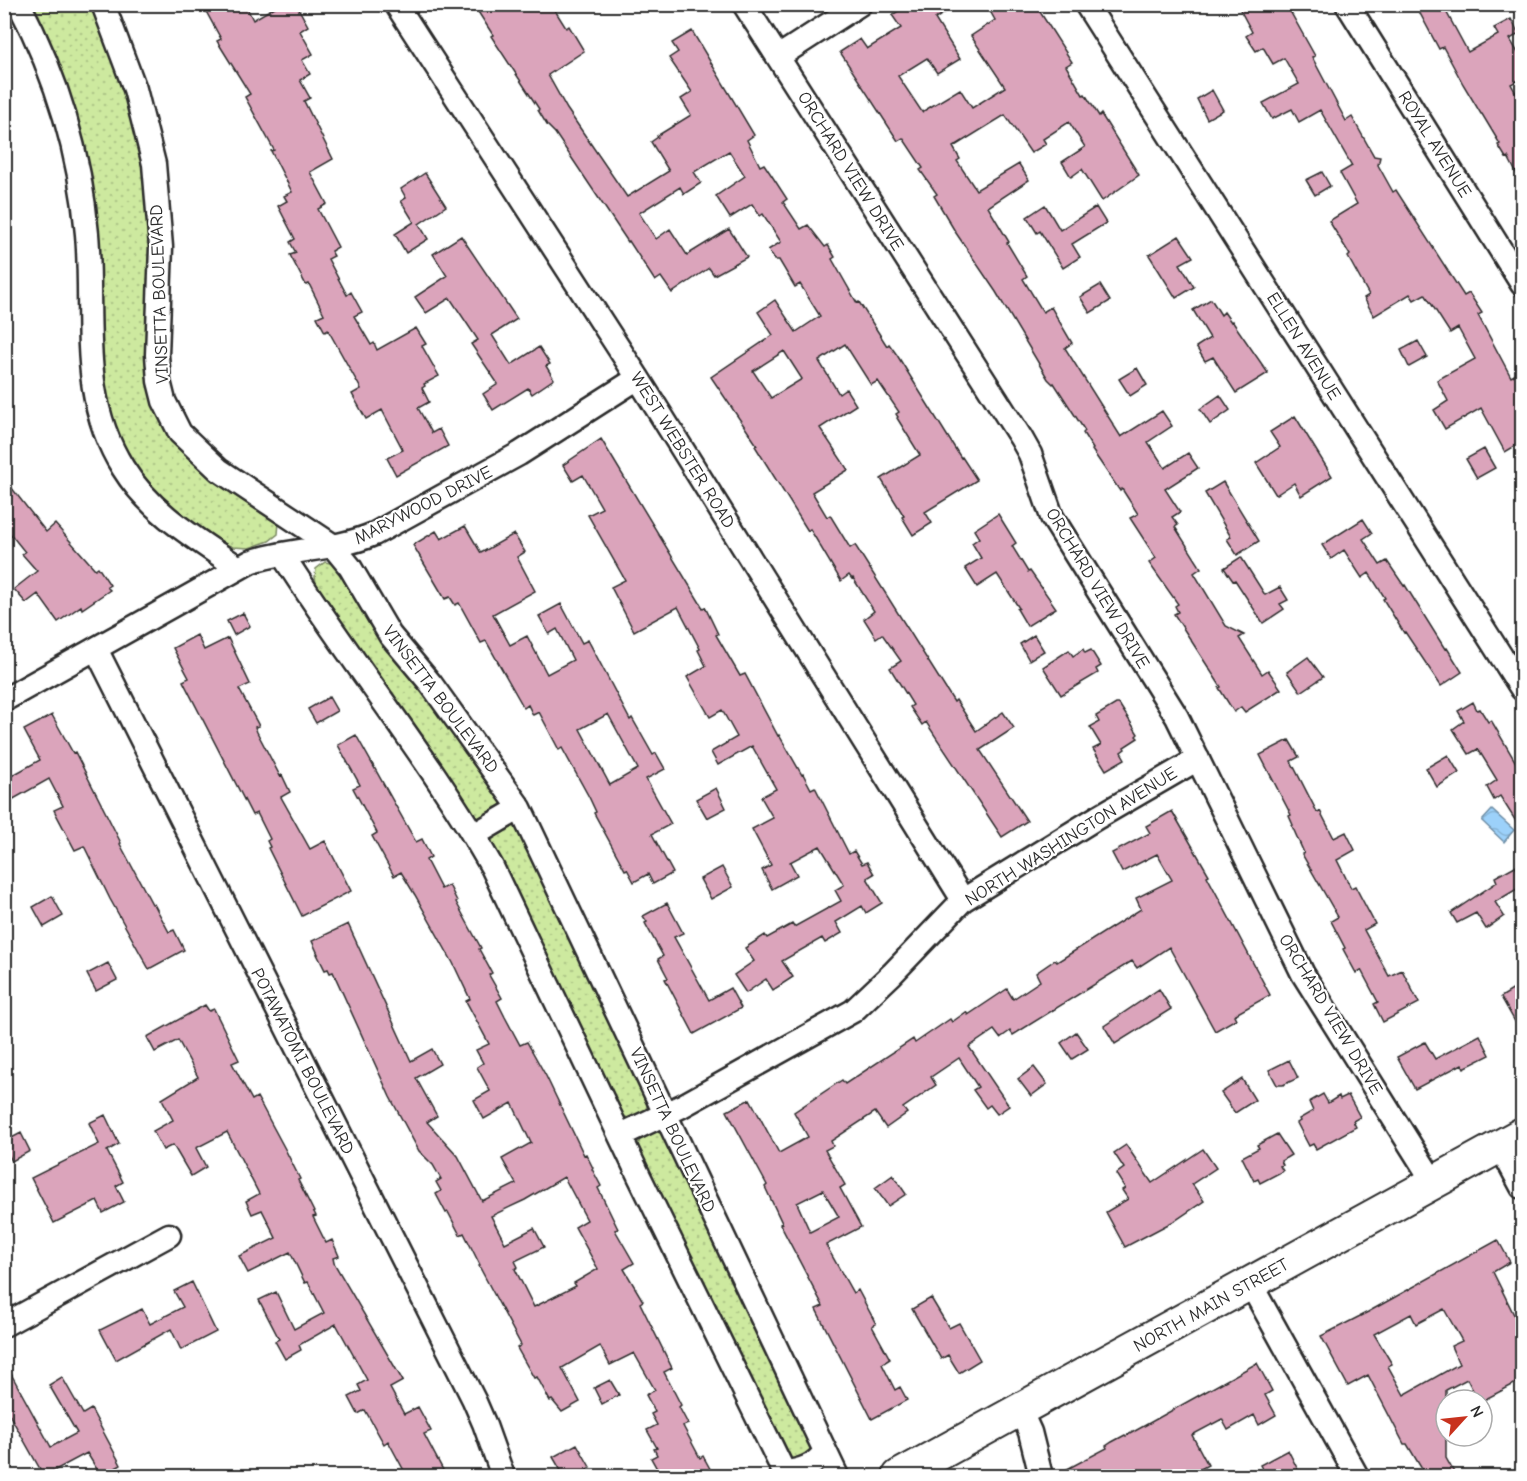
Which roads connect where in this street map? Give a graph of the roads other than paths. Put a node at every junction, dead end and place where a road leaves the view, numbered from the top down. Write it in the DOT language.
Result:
graph roads {
  1 [pos="19,4"];
  2 [pos="103,4"];
  3 [pos="396,4"];
  4 [pos="744,4"];
  5 [pos="860,4"];
  6 [pos="1086,4"];
  7 [pos="1347,4"];
  8 [pos="778,57"];
  9 [pos="1522,284"];
  10 [pos="638,378"];
  11 [pos="332,545"];
  12 [pos="282,554"];
  13 [pos="239,568"];
  14 [pos="96,649"];
  15 [pos="1522,689"];
  16 [pos="4,700"];
  17 [pos="1198,759"];
  18 [pos="520,808"];
  19 [pos="474,835"];
  20 [pos="963,900"];
  21 [pos="665,1114"];
  22 [pos="621,1136"];
  23 [pos="1511,1140"];
  24 [pos="1434,1183"];
  25 [pos="1522,1187"];
  26 [pos="168,1235"];
  27 [pos="1250,1283"];
  28 [pos="4,1325"];
  29 [pos="1020,1410"];
  30 [pos="825,1451"];
  31 [pos="785,1474"];
  32 [pos="503,1476"];
  33 [pos="837,1476"];
  34 [pos="899,1476"];
  35 [pos="1041,1476"];
  36 [pos="1357,1476"];
  1 -- 13 [label="street"];
  2 -- 11 [label="street, VINSETTA BOULEVARD"];
  3 -- 10 [label="street, WEST WEBSTER ROAD"];
  4 -- 8 [label="street, ORCHARD VIEW DRIVE"];
  5 -- 8 [label="street"];
  6 -- 15 [label="street, ELLEN AVENUE"];
  7 -- 9 [label="street, ROYAL AVENUE"];
  8 -- 17 [label="street, ORCHARD VIEW DRIVE"];
  10 -- 11 [label="street, MARYWOOD DRIVE"];
  10 -- 20 [label="street, WEST WEBSTER ROAD"];
  11 -- 12 [label="street, MARYWOOD DRIVE"];
  11 -- 18 [label="street, VINSETTA BOULEVARD"];
  12 -- 13 [label="street, MARYWOOD DRIVE"];
  12 -- 19 [label="street"];
  13 -- 14 [label="street, MARYWOOD DRIVE"];
  14 -- 16 [label="street, MARYWOOD DRIVE"];
  14 -- 32 [label="street, POTAWATOMI BOULEVARD"];
  17 -- 20 [label="street, NORTH WASHINGTON AVENUE"];
  17 -- 24 [label="street, ORCHARD VIEW DRIVE"];
  18 -- 19 [label="street"];
  18 -- 21 [label="street, VINSETTA BOULEVARD"];
  19 -- 22 [label="street"];
  20 -- 21 [label="street, NORTH WASHINGTON AVENUE"];
  21 -- 22 [label="street, NORTH WASHINGTON AVENUE"];
  21 -- 30 [label="street, VINSETTA BOULEVARD"];
  22 -- 31 [label="street"];
  23 -- 24 [label="main road, NORTH MAIN STREET"];
  23 -- 25 [label="street"];
  24 -- 27 [label="main road, NORTH MAIN STREET"];
  26 -- 28 [label="street"];
  27 -- 29 [label="main road, NORTH MAIN STREET"];
  27 -- 36 [label="street"];
  29 -- 34 [label="main road, NORTH MAIN STREET"];
  29 -- 35 [label="street"];
  30 -- 31 [label="street"];
  30 -- 33 [label="street, VINSETTA BOULEVARD"];
}
